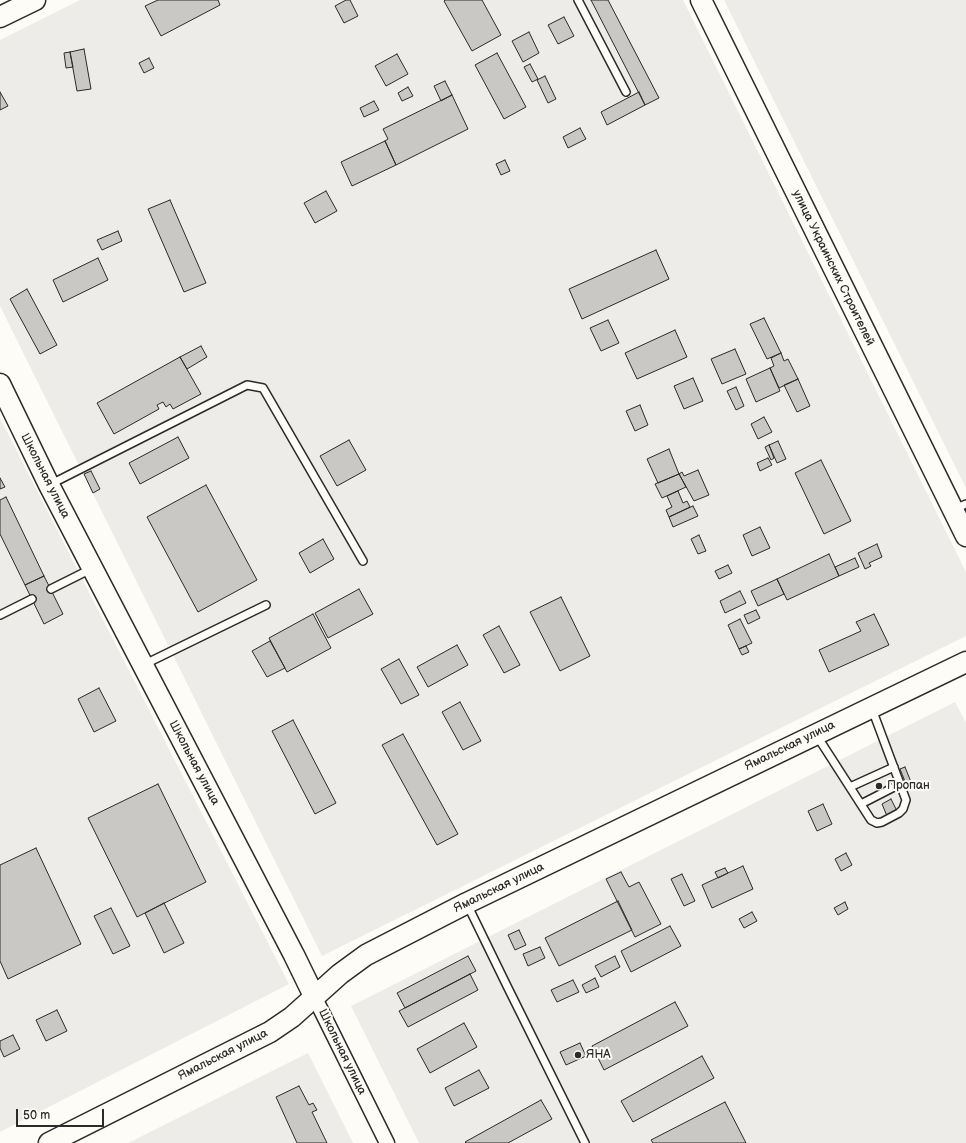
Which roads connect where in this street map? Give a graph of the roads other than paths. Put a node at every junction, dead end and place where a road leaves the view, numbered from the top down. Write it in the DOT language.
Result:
graph roads {
  1 [pos="35,0"];
  2 [pos="578,0"];
  3 [pos="701,0"];
  4 [pos="0,17"];
  5 [pos="626,92"];
  6 [pos="0,384"];
  7 [pos="49,485"];
  8 [pos="966,504"];
  9 [pos="957,508"];
  10 [pos="966,536"];
  11 [pos="363,561"];
  12 [pos="93,568"];
  13 [pos="51,589"];
  14 [pos="32,599"];
  15 [pos="266,605"];
  16 [pos="0,615"];
  17 [pos="966,662"];
  18 [pos="143,665"];
  19 [pos="871,707"];
  20 [pos="816,734"];
  21 [pos="894,767"];
  22 [pos="900,784"];
  23 [pos="850,787"];
  24 [pos="861,804"];
  25 [pos="467,903"];
  26 [pos="314,996"];
  27 [pos="57,1141"];
  28 [pos="387,1143"];
  29 [pos="585,1143"];
  1 -- 4 [label="street"];
  2 -- 5 [label="lane"];
  3 -- 10 [label="street, улица Украинских Строителей"];
  6 -- 7 [label="street, Школьная улица"];
  7 -- 11 [label="lane"];
  7 -- 12 [label="street, Школьная улица"];
  8 -- 9 [label="lane"];
  12 -- 13 [label="lane"];
  12 -- 18 [label="street, Школьная улица"];
  14 -- 16 [label="lane"];
  15 -- 18 [label="lane"];
  17 -- 19 [label="street, Ямальская улица"];
  18 -- 26 [label="street, Школьная улица"];
  19 -- 20 [label="street, Ямальская улица"];
  19 -- 21 [label="lane"];
  20 -- 23 [label="lane"];
  20 -- 25 [label="street, Ямальская улица"];
  21 -- 22 [label="lane"];
  21 -- 23 [label="lane"];
  22 -- 24 [label="lane"];
  22 -- 24 [label="lane"];
  23 -- 24 [label="lane"];
  25 -- 26 [label="street, Ямальская улица"];
  25 -- 29 [label="lane"];
  26 -- 27 [label="street, Ямальская улица"];
  26 -- 28 [label="street, Школьная улица"];
}
